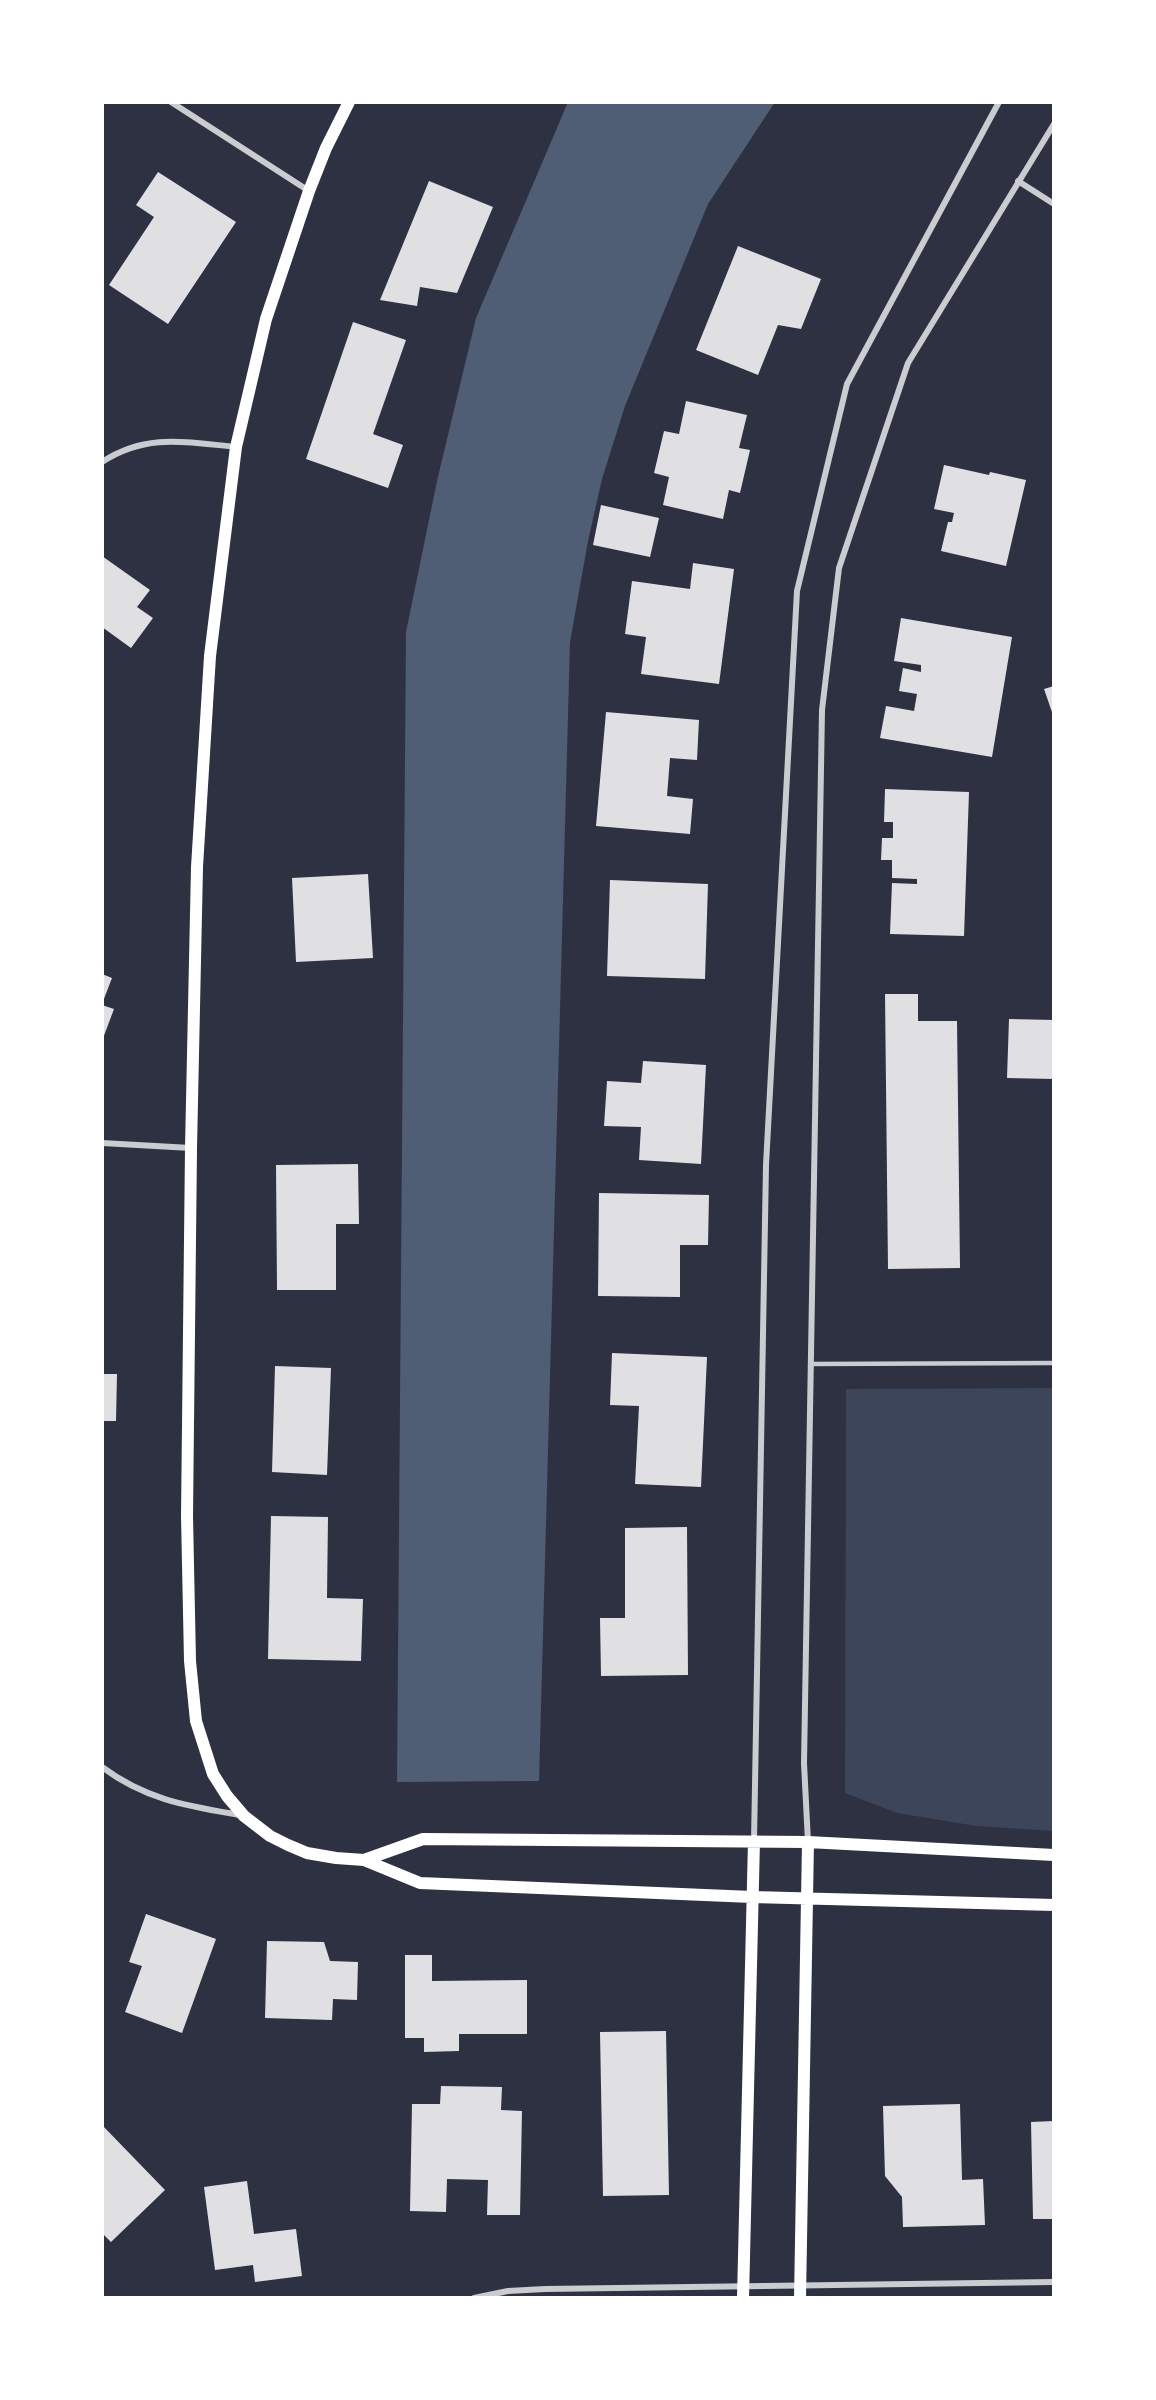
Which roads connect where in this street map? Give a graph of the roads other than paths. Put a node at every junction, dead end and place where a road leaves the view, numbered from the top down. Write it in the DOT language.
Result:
graph roads {
  1 [pos="171,102"];
  2 [pos="349,102"];
  3 [pos="999,102"];
  4 [pos="1054,124"];
  5 [pos="1018,181"];
  6 [pos="309,191"];
  7 [pos="1054,204"];
  8 [pos="236,447"];
  9 [pos="102,462"];
  10 [pos="102,1143"];
  11 [pos="190,1148"];
  12 [pos="1054,1362"];
  13 [pos="811,1364"];
  14 [pos="102,1767"];
  15 [pos="244,1816"];
  16 [pos="754,1841"];
  17 [pos="808,1842"];
  18 [pos="1054,1855"];
  19 [pos="364,1860"];
  20 [pos="752,1897"];
  21 [pos="808,1899"];
  22 [pos="1054,1905"];
  23 [pos="1054,2282"];
  24 [pos="800,2285"];
  25 [pos="743,2292"];
  26 [pos="474,2298"];
  27 [pos="800,2298"];
  1 -- 6 [label="street"];
  2 -- 6 [label="main road"];
  3 -- 16 [label="street"];
  4 -- 5 [label="street"];
  5 -- 7 [label="street"];
  5 -- 13 [label="street"];
  6 -- 8 [label="main road"];
  8 -- 9 [label="street"];
  8 -- 11 [label="main road"];
  10 -- 11 [label="street"];
  11 -- 15 [label="main road"];
  12 -- 13 [label="lane"];
  13 -- 17 [label="street"];
  14 -- 15 [label="street"];
  15 -- 19 [label="main road"];
  16 -- 17 [label="main road"];
  16 -- 19 [label="main road"];
  16 -- 20 [label="main road"];
  17 -- 18 [label="main road"];
  17 -- 21 [label="main road"];
  19 -- 20 [label="main road"];
  20 -- 21 [label="main road"];
  20 -- 25 [label="main road"];
  21 -- 22 [label="main road"];
  21 -- 24 [label="main road"];
  23 -- 24 [label="street"];
  24 -- 25 [label="street"];
  24 -- 27 [label="main road"];
  25 -- 26 [label="street"];
}
